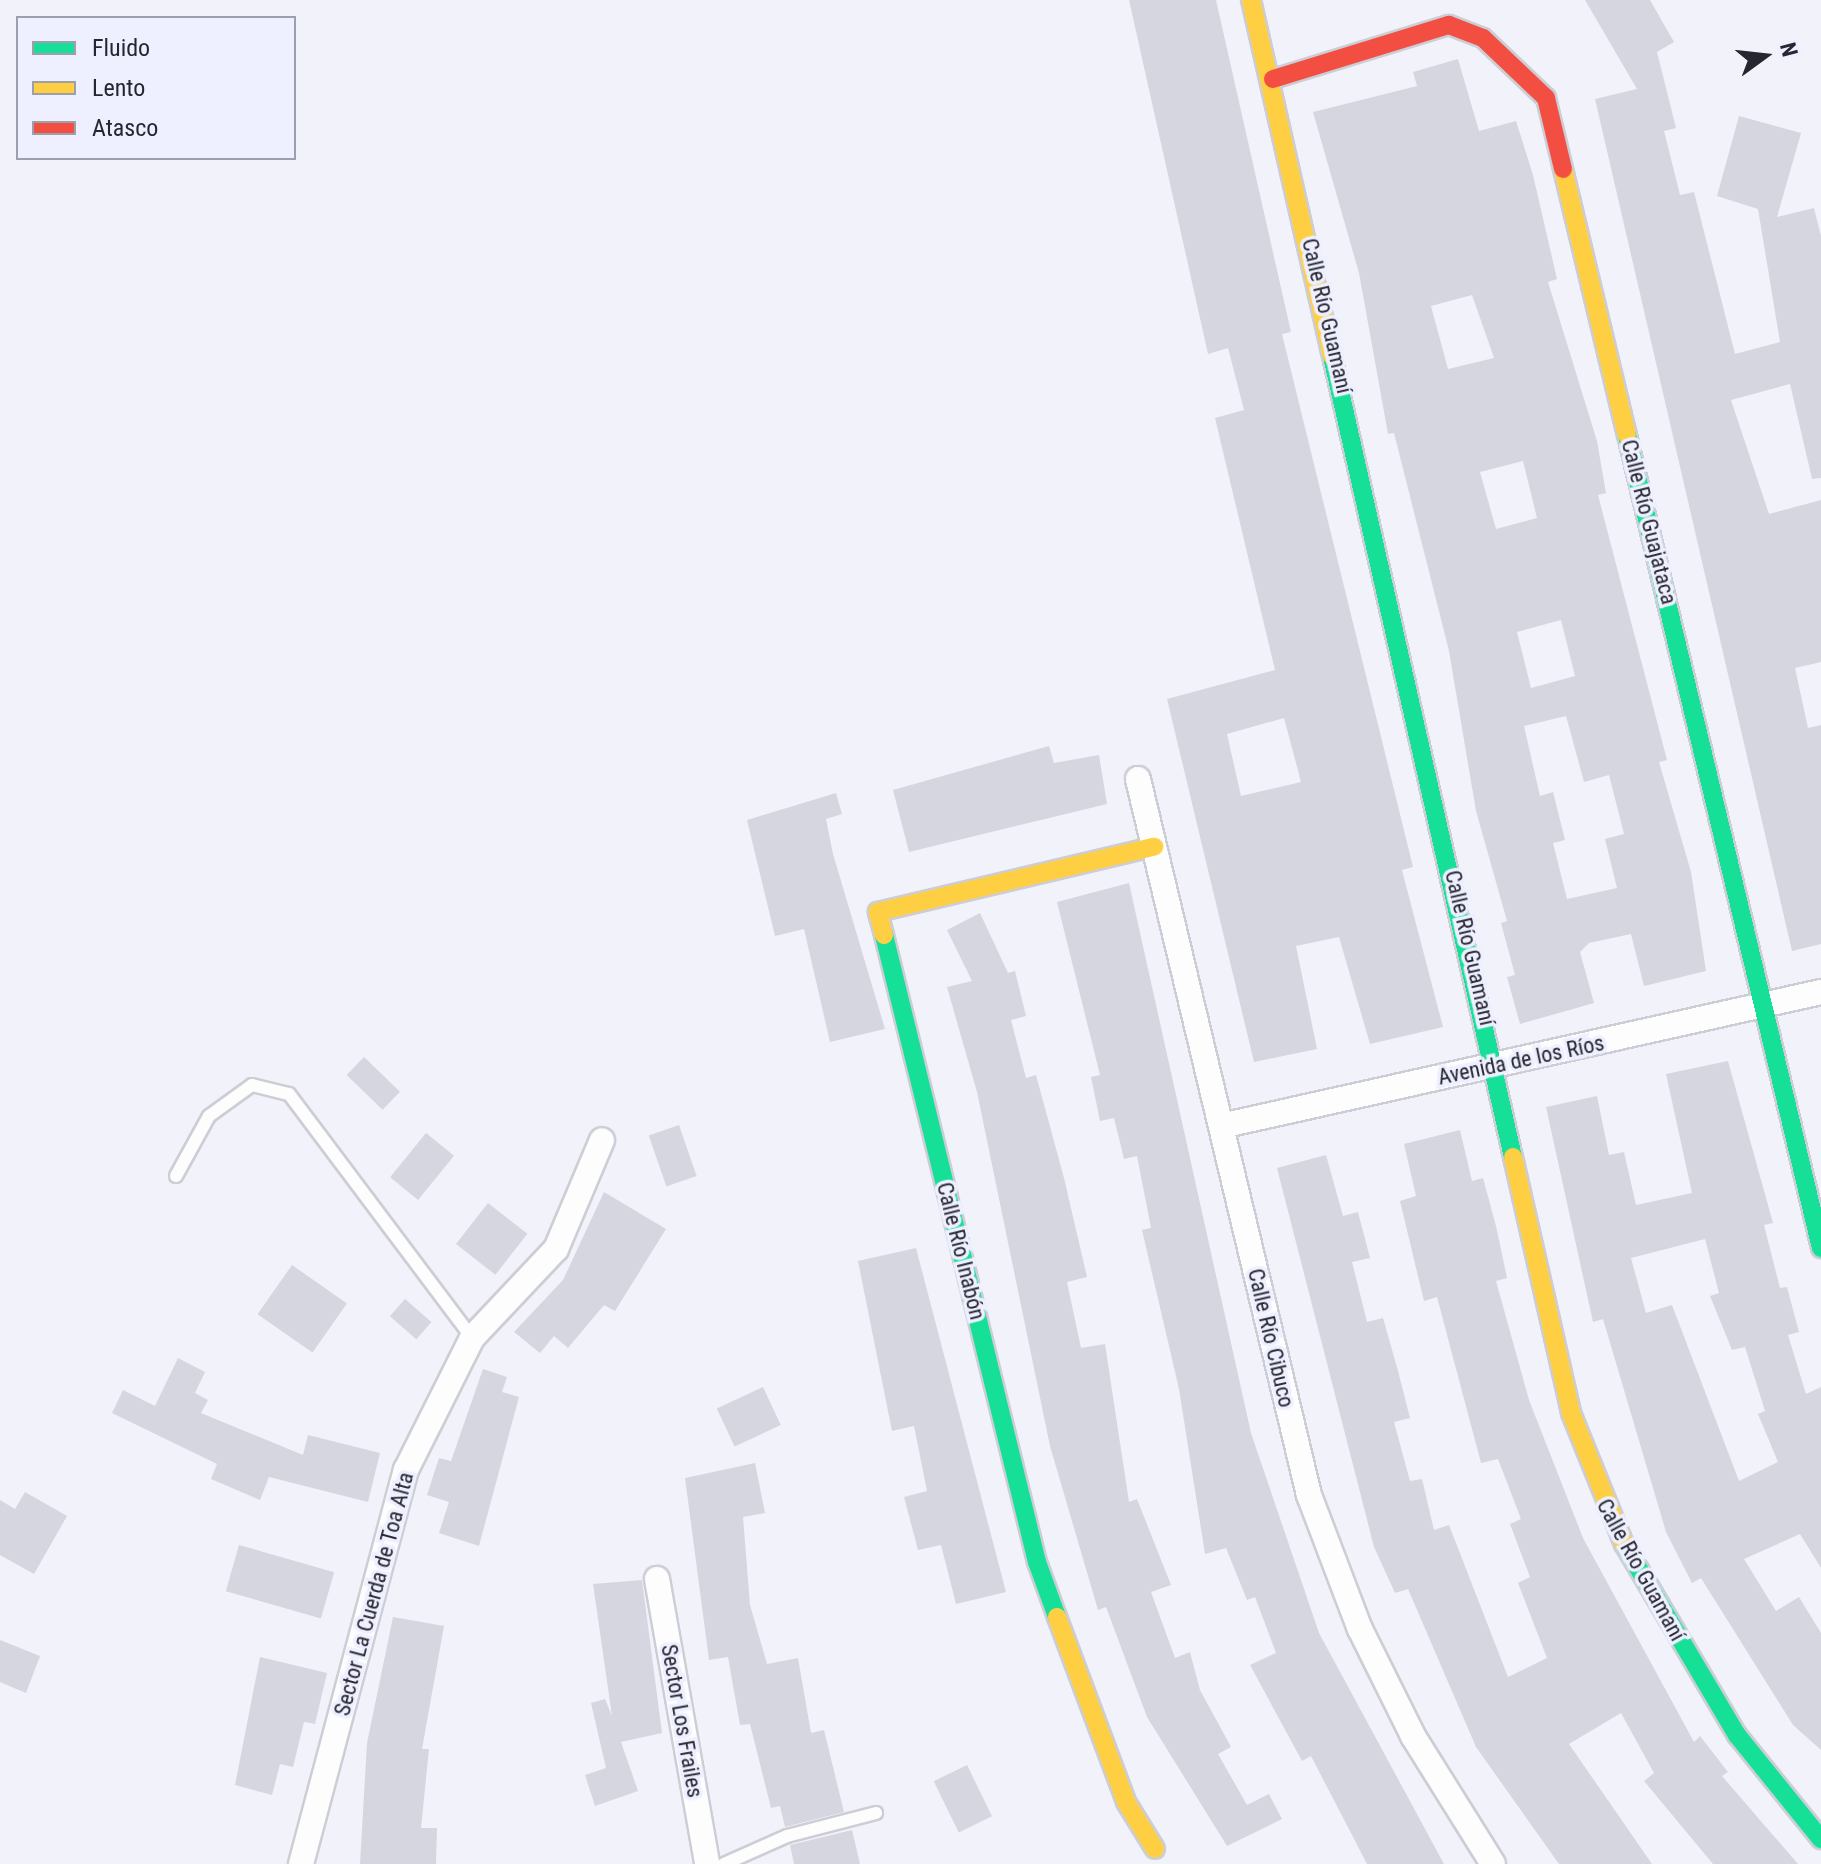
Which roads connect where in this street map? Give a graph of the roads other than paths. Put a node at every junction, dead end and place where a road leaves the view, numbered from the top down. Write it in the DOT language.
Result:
graph roads {
  1 [pos="1251,0"];
  2 [pos="1273,79"];
  3 [pos="1138,779"];
  4 [pos="1154,847"];
  5 [pos="1821,992"];
  6 [pos="1766,1006"];
  7 [pos="1496,1066"];
  8 [pos="1221,1126"];
  9 [pos="602,1140"];
  10 [pos="176,1176"];
  11 [pos="1821,1248"];
  12 [pos="472,1338"];
  13 [pos="657,1579"];
  14 [pos="876,1813"];
  15 [pos="1821,1839"];
  16 [pos="1155,1849"];
  17 [pos="301,1864"];
  18 [pos="707,1864"];
  19 [pos="724,1864"];
  20 [pos="1493,1864"];
  1 -- 2 [label="street, Calle Río Guamaní"];
  2 -- 6 [label="street, Calle Río Guajataca"];
  2 -- 7 [label="street, Calle Río Guamaní"];
  3 -- 4 [label="street, Calle Río Cibuco"];
  4 -- 8 [label="street, Calle Río Cibuco"];
  4 -- 16 [label="street, Calle Río Inabón"];
  5 -- 6 [label="street, Avenida de los Ríos"];
  6 -- 7 [label="street, Avenida de los Ríos"];
  6 -- 11 [label="street, Calle Río Guajataca"];
  7 -- 8 [label="street, Avenida de los Ríos"];
  7 -- 15 [label="street, Calle Río Guamaní"];
  8 -- 20 [label="street, Calle Río Cibuco"];
  9 -- 12 [label="street, Sector La Cuerda de Toa Alta"];
  10 -- 12 [label="lane"];
  12 -- 17 [label="street, Sector La Cuerda de Toa Alta"];
  13 -- 18 [label="street, Sector Los Frailes"];
  14 -- 19 [label="lane"];
}
